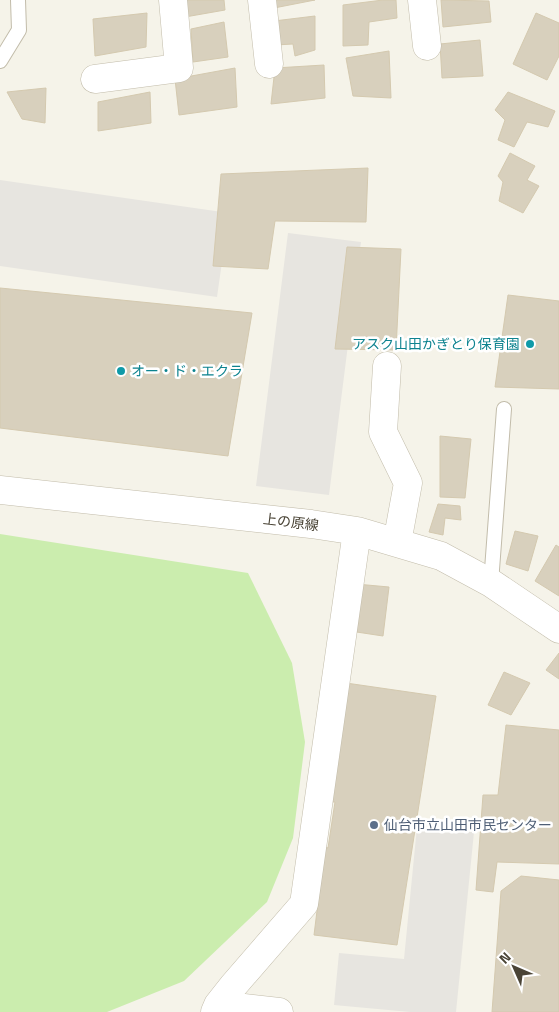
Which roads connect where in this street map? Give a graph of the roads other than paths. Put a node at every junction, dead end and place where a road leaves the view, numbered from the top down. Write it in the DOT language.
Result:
graph roads {
  1 [pos="18,0"];
  2 [pos="173,0"];
  3 [pos="262,0"];
  4 [pos="422,0"];
  5 [pos="427,46"];
  6 [pos="0,61"];
  7 [pos="269,64"];
  8 [pos="95,80"];
  9 [pos="387,366"];
  10 [pos="504,409"];
  11 [pos="0,490"];
  12 [pos="356,531"];
  13 [pos="397,543"];
  14 [pos="491,583"];
  15 [pos="559,629"];
  16 [pos="217,1009"];
  17 [pos="279,1012"];
  1 -- 6 [label="lane"];
  2 -- 8 [label="street"];
  3 -- 7 [label="street"];
  4 -- 5 [label="street"];
  9 -- 13 [label="street"];
  10 -- 14 [label="lane"];
  11 -- 12 [label="street, 上の原線"];
  12 -- 13 [label="street, 上の原線"];
  12 -- 16 [label="street"];
  13 -- 14 [label="street, 上の原線"];
  14 -- 15 [label="street, 上の原線"];
  16 -- 17 [label="street"];
}
